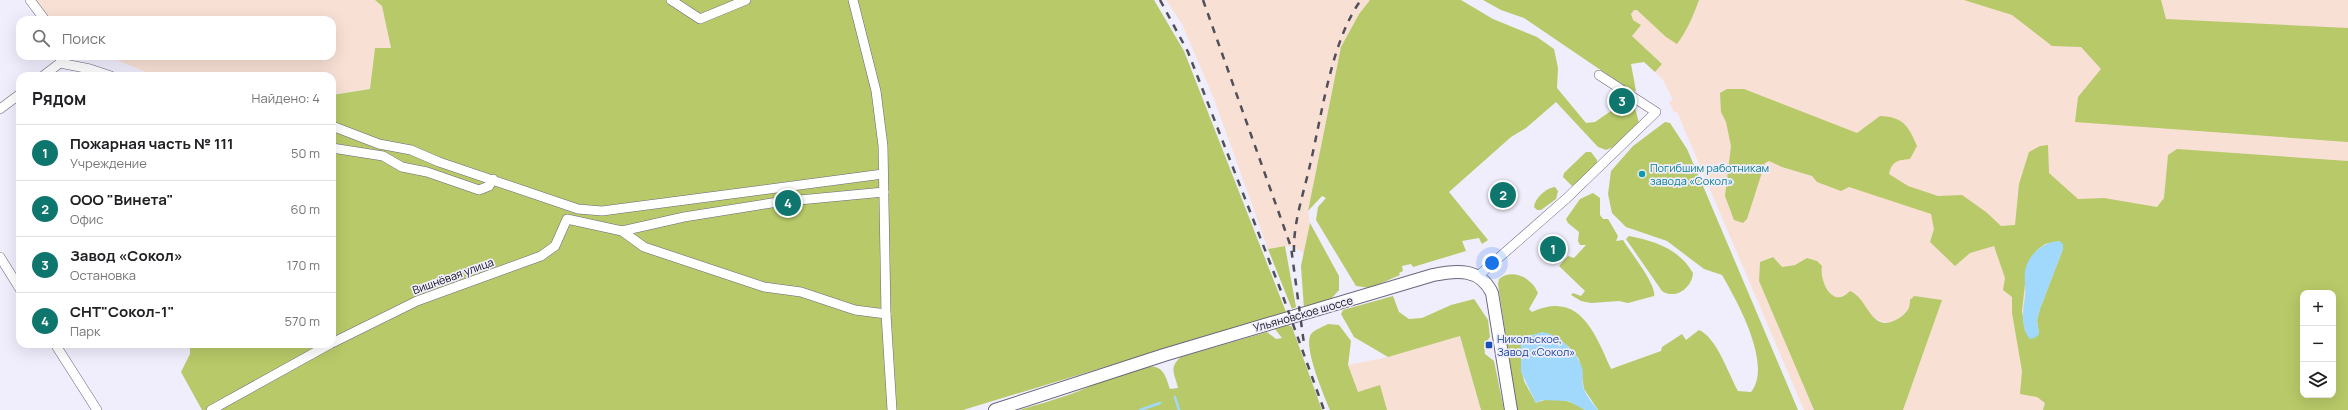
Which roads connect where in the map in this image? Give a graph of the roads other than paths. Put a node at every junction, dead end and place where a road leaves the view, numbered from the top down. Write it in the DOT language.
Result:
graph roads {
  1 [pos="30,0"];
  2 [pos="671,0"];
  3 [pos="746,0"];
  4 [pos="853,0"];
  5 [pos="42,16"];
  6 [pos="59,60"];
  7 [pos="63,60"];
  8 [pos="47,72"];
  9 [pos="99,72"];
  10 [pos="1599,75"];
  11 [pos="16,98"];
  12 [pos="0,109"];
  13 [pos="336,128"];
  14 [pos="336,149"];
  15 [pos="884,174"];
  16 [pos="493,179"];
  17 [pos="884,192"];
  18 [pos="622,230"];
  19 [pos="0,257"];
  20 [pos="1478,276"];
  21 [pos="16,283"];
  22 [pos="886,314"];
  23 [pos="336,341"];
  24 [pos="58,348"];
  25 [pos="322,348"];
  26 [pos="97,410"];
  27 [pos="211,410"];
  28 [pos="892,410"];
  29 [pos="995,410"];
  30 [pos="1511,410"];
  1 -- 5 [label="street"];
  2 -- 3 [label="street"];
  4 -- 15 [label="street"];
  6 -- 8 [label="street"];
  7 -- 9 [label="street"];
  10 -- 20 [label="street"];
  11 -- 12 [label="street"];
  13 -- 16 [label="street"];
  14 -- 16 [label="street"];
  15 -- 16 [label="street"];
  15 -- 17 [label="street"];
  17 -- 18 [label="street"];
  17 -- 22 [label="street"];
  18 -- 22 [label="street"];
  18 -- 23 [label="street, Вишнёвая улица"];
  19 -- 21 [label="street"];
  20 -- 29 [label="main road, Ульяновское шоссе"];
  20 -- 30 [label="main road"];
  22 -- 28 [label="street"];
  24 -- 26 [label="street"];
  25 -- 27 [label="street, Вишнёвая улица"];
}
